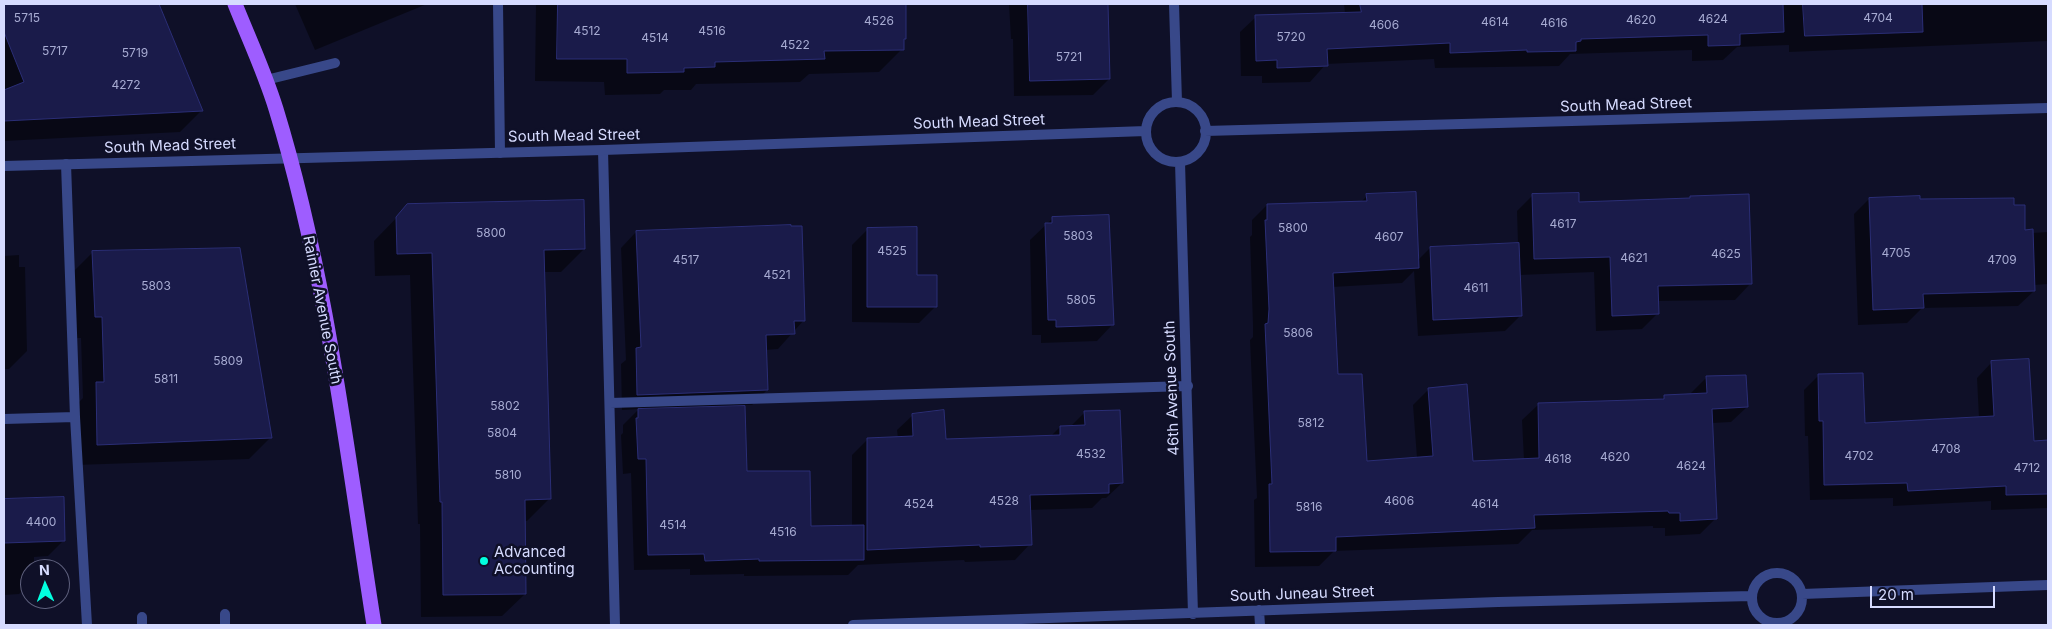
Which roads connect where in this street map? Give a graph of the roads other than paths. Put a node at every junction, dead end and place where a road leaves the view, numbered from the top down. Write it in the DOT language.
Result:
graph roads {
  1 [pos="235,4"];
  2 [pos="498,4"];
  3 [pos="1174,4"];
  4 [pos="335,63"];
  5 [pos="266,80"];
  6 [pos="1177,102"];
  7 [pos="2048,108"];
  8 [pos="1146,131"];
  9 [pos="1206,131"];
  10 [pos="603,150"];
  11 [pos="500,153"];
  12 [pos="289,158"];
  13 [pos="1180,162"];
  14 [pos="66,164"];
  15 [pos="4,166"];
  16 [pos="1188,386"];
  17 [pos="610,403"];
  18 [pos="75,417"];
  19 [pos="4,419"];
  20 [pos="2048,585"];
  21 [pos="1802,594"];
  22 [pos="1752,596"];
  23 [pos="1259,610"];
  24 [pos="225,614"];
  25 [pos="1193,614"];
  26 [pos="87,625"];
  27 [pos="225,625"];
  28 [pos="374,625"];
  29 [pos="615,625"];
  30 [pos="852,625"];
  31 [pos="1260,625"];
  32 [pos="1780,625"];
  1 -- 5 [label="main road, Rainier Avenue South"];
  2 -- 11 [label="street"];
  3 -- 6 [label="street"];
  4 -- 5 [label="street"];
  5 -- 12 [label="main road, Rainier Avenue South"];
  6 -- 8 [label="street"];
  6 -- 9 [label="street"];
  7 -- 9 [label="street, South Mead Street"];
  8 -- 10 [label="street, South Mead Street"];
  8 -- 13 [label="street"];
  9 -- 13 [label="street"];
  10 -- 11 [label="street, South Mead Street"];
  10 -- 17 [label="street"];
  11 -- 12 [label="street, South Mead Street"];
  12 -- 14 [label="street, South Mead Street"];
  12 -- 28 [label="main road, Rainier Avenue South"];
  13 -- 16 [label="street, 46th Avenue South"];
  14 -- 15 [label="street, South Mead Street"];
  14 -- 18 [label="street"];
  16 -- 17 [label="street"];
  16 -- 25 [label="street, 46th Avenue South"];
  17 -- 29 [label="street"];
  18 -- 19 [label="street"];
  18 -- 26 [label="street"];
  20 -- 21 [label="street"];
  21 -- 22 [label="street"];
  21 -- 32 [label="street"];
  22 -- 23 [label="street, South Juneau Street"];
  22 -- 32 [label="street"];
  23 -- 25 [label="street, South Juneau Street"];
  23 -- 31 [label="street"];
  24 -- 27 [label="street"];
  25 -- 30 [label="street, South Juneau Street"];
}
